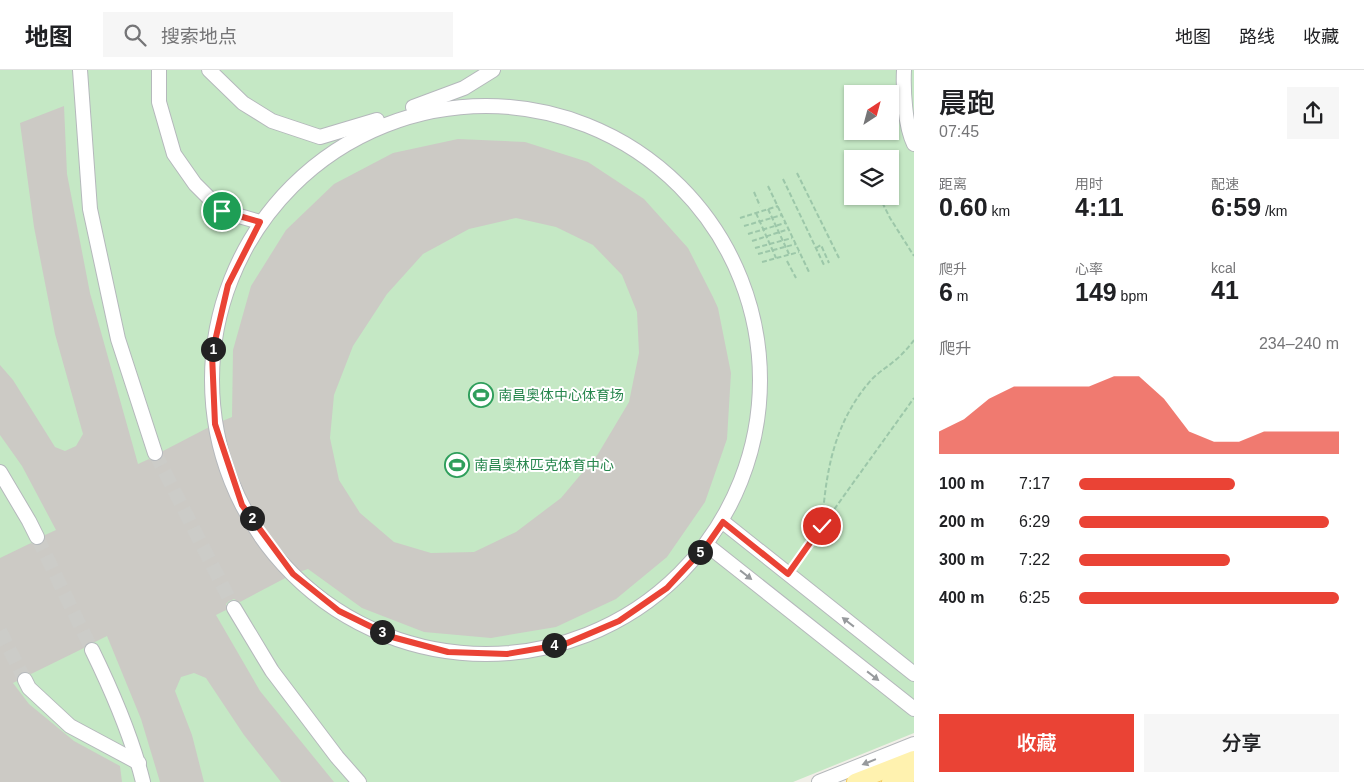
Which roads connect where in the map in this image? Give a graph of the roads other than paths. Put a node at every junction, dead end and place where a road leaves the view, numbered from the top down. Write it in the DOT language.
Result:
graph roads {
  1 [pos="80,70"];
  2 [pos="159,70"];
  3 [pos="209,70"];
  4 [pos="493,70"];
  5 [pos="904,70"];
  6 [pos="914,144"];
  7 [pos="260,222"];
  8 [pos="155,453"];
  9 [pos="0,472"];
  10 [pos="723,522"];
  11 [pos="37,537"];
  12 [pos="707,545"];
  13 [pos="234,608"];
  14 [pos="92,650"];
  15 [pos="914,674"];
  16 [pos="25,680"];
  17 [pos="914,709"];
  18 [pos="914,744"];
  19 [pos="914,759"];
  20 [pos="138,763"];
  21 [pos="914,773"];
  22 [pos="143,782"];
  23 [pos="359,782"];
  24 [pos="819,782"];
  25 [pos="855,782"];
  26 [pos="890,782"];
  1 -- 8 [label="street"];
  2 -- 7 [label="street"];
  3 -- 4 [label="street"];
  5 -- 6 [label="street"];
  7 -- 10 [label="street"];
  7 -- 12 [label="street"];
  9 -- 11 [label="street"];
  10 -- 12 [label="street"];
  15 -- 10 [label="street, one-way"];
  12 -- 17 [label="street, one-way"];
  13 -- 23 [label="street"];
  14 -- 20 [label="street"];
  16 -- 20 [label="street"];
  18 -- 24 [label="street, one-way"];
  19 -- 25 [label="main road"];
  20 -- 22 [label="street"];
  21 -- 26 [label="main road"];
}
